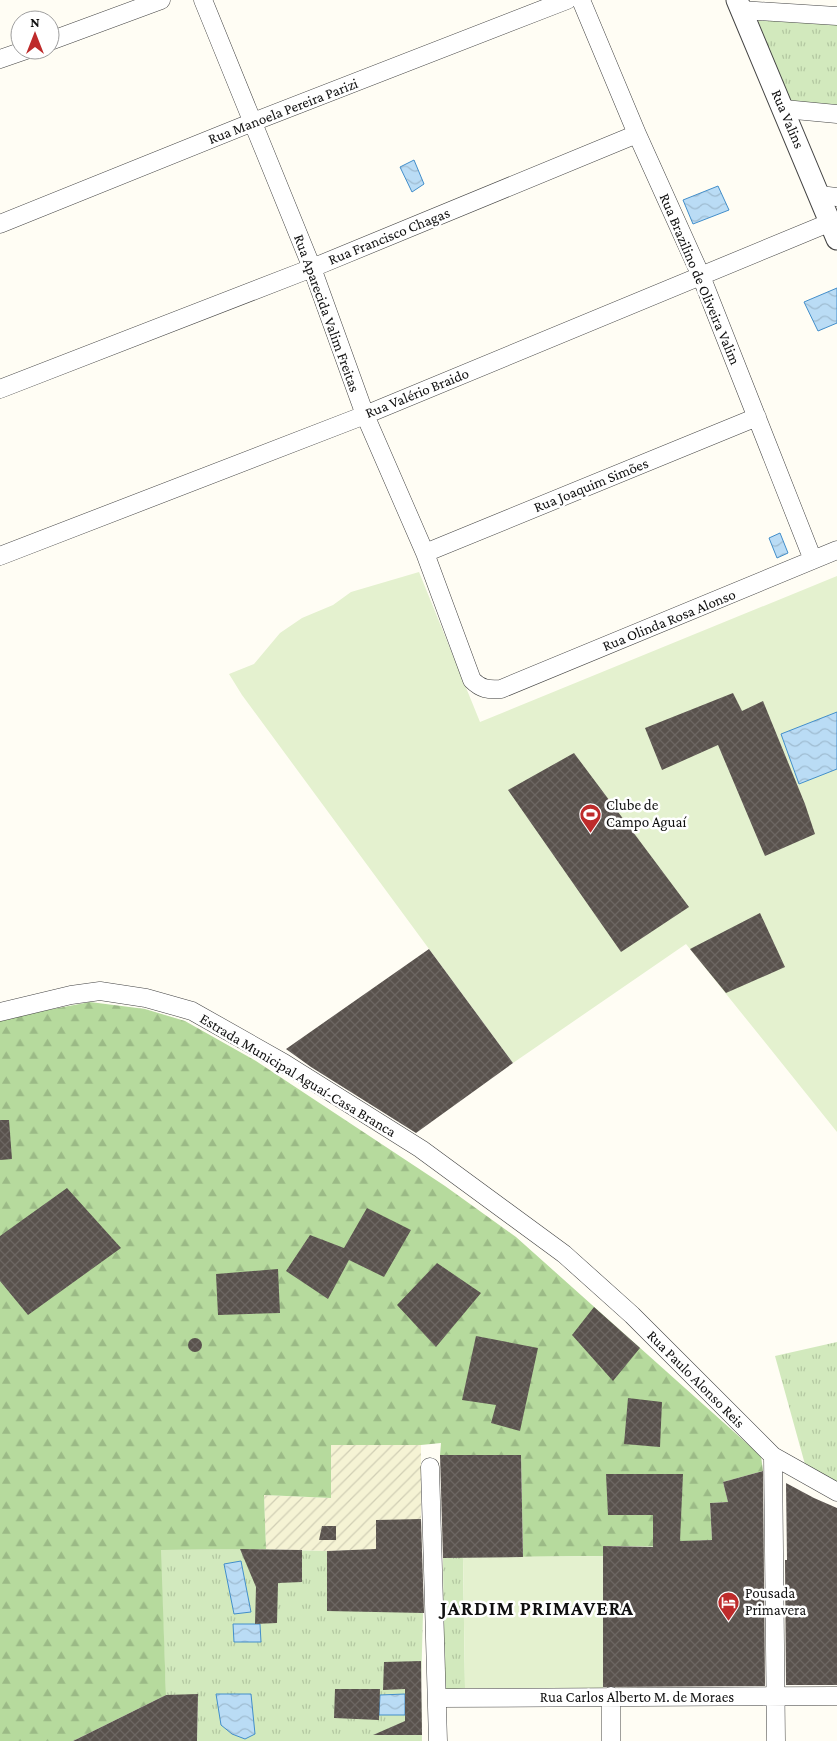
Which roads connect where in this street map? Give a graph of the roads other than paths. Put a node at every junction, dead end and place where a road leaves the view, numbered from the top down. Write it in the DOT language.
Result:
graph roads {
  1 [pos="161,0"];
  2 [pos="202,0"];
  3 [pos="567,0"];
  4 [pos="581,0"];
  5 [pos="739,5"];
  6 [pos="837,16"];
  7 [pos="60,37"];
  8 [pos="784,109"];
  9 [pos="837,114"];
  10 [pos="252,122"];
  11 [pos="637,134"];
  12 [pos="828,196"];
  13 [pos="0,224"];
  14 [pos="834,231"];
  15 [pos="312,268"];
  16 [pos="701,276"];
  17 [pos="0,389"];
  18 [pos="365,415"];
  19 [pos="757,417"];
  20 [pos="837,550"];
  21 [pos="425,553"];
  22 [pos="0,556"];
  23 [pos="813,560"];
  24 [pos="501,688"];
  25 [pos="0,1012"];
  26 [pos="564,1254"];
  27 [pos="773,1456"];
  28 [pos="430,1467"];
  29 [pos="837,1492"];
  30 [pos="610,1696"];
  31 [pos="776,1696"];
  32 [pos="837,1696"];
  33 [pos="437,1698"];
  34 [pos="438,1741"];
  35 [pos="611,1741"];
  36 [pos="776,1741"];
  1 -- 7 [label="street"];
  2 -- 10 [label="street, Rua Aparecida Valim Freitas"];
  3 -- 10 [label="street, Rua Manoela Pereira Parizi"];
  4 -- 11 [label="street, Rua Brazilino de Oliveira Valim"];
  5 -- 6 [label="street"];
  5 -- 8 [label="street, Rua Valins"];
  8 -- 9 [label="street"];
  8 -- 12 [label="street, Rua Valins"];
  10 -- 13 [label="street, Rua Manoela Pereira Parizi"];
  10 -- 15 [label="street, Rua Aparecida Valim Freitas"];
  11 -- 15 [label="street, Rua Francisco Chagas"];
  11 -- 16 [label="street, Rua Brazilino de Oliveira Valim"];
  12 -- 14 [label="street, Rua Valins"];
  14 -- 16 [label="street, Rua Valério Braido"];
  15 -- 17 [label="street, Rua Francisco Chagas"];
  15 -- 18 [label="street, Rua Aparecida Valim Freitas"];
  16 -- 18 [label="street, Rua Valério Braido"];
  16 -- 19 [label="street, Rua Brazilino de Oliveira Valim"];
  18 -- 21 [label="street, Rua Aparecida Valim Freitas"];
  18 -- 22 [label="street, Rua Valério Braido"];
  19 -- 21 [label="street, Rua Joaquim Simões"];
  19 -- 23 [label="street, Rua Brazilino de Oliveira Valim"];
  20 -- 23 [label="street, Rua Olinda Rosa Alonso"];
  21 -- 24 [label="street, Rua Aparecida Valim Freitas"];
  23 -- 24 [label="street, Rua Olinda Rosa Alonso"];
  25 -- 26 [label="street, Estrada Municipal Aguaí-Casa Branca"];
  26 -- 27 [label="street, Rua Paulo Alonso Reis"];
  27 -- 29 [label="street, Rua Paulo Alonso Reis"];
  27 -- 31 [label="street"];
  28 -- 33 [label="street"];
  30 -- 31 [label="street, Rua Carlos Alberto M. de Moraes"];
  30 -- 33 [label="street, Rua Carlos Alberto M. de Moraes"];
  30 -- 35 [label="street"];
  31 -- 32 [label="street, Rua Carlos Alberto M. de Moraes"];
  31 -- 36 [label="street"];
  33 -- 34 [label="street"];
}
